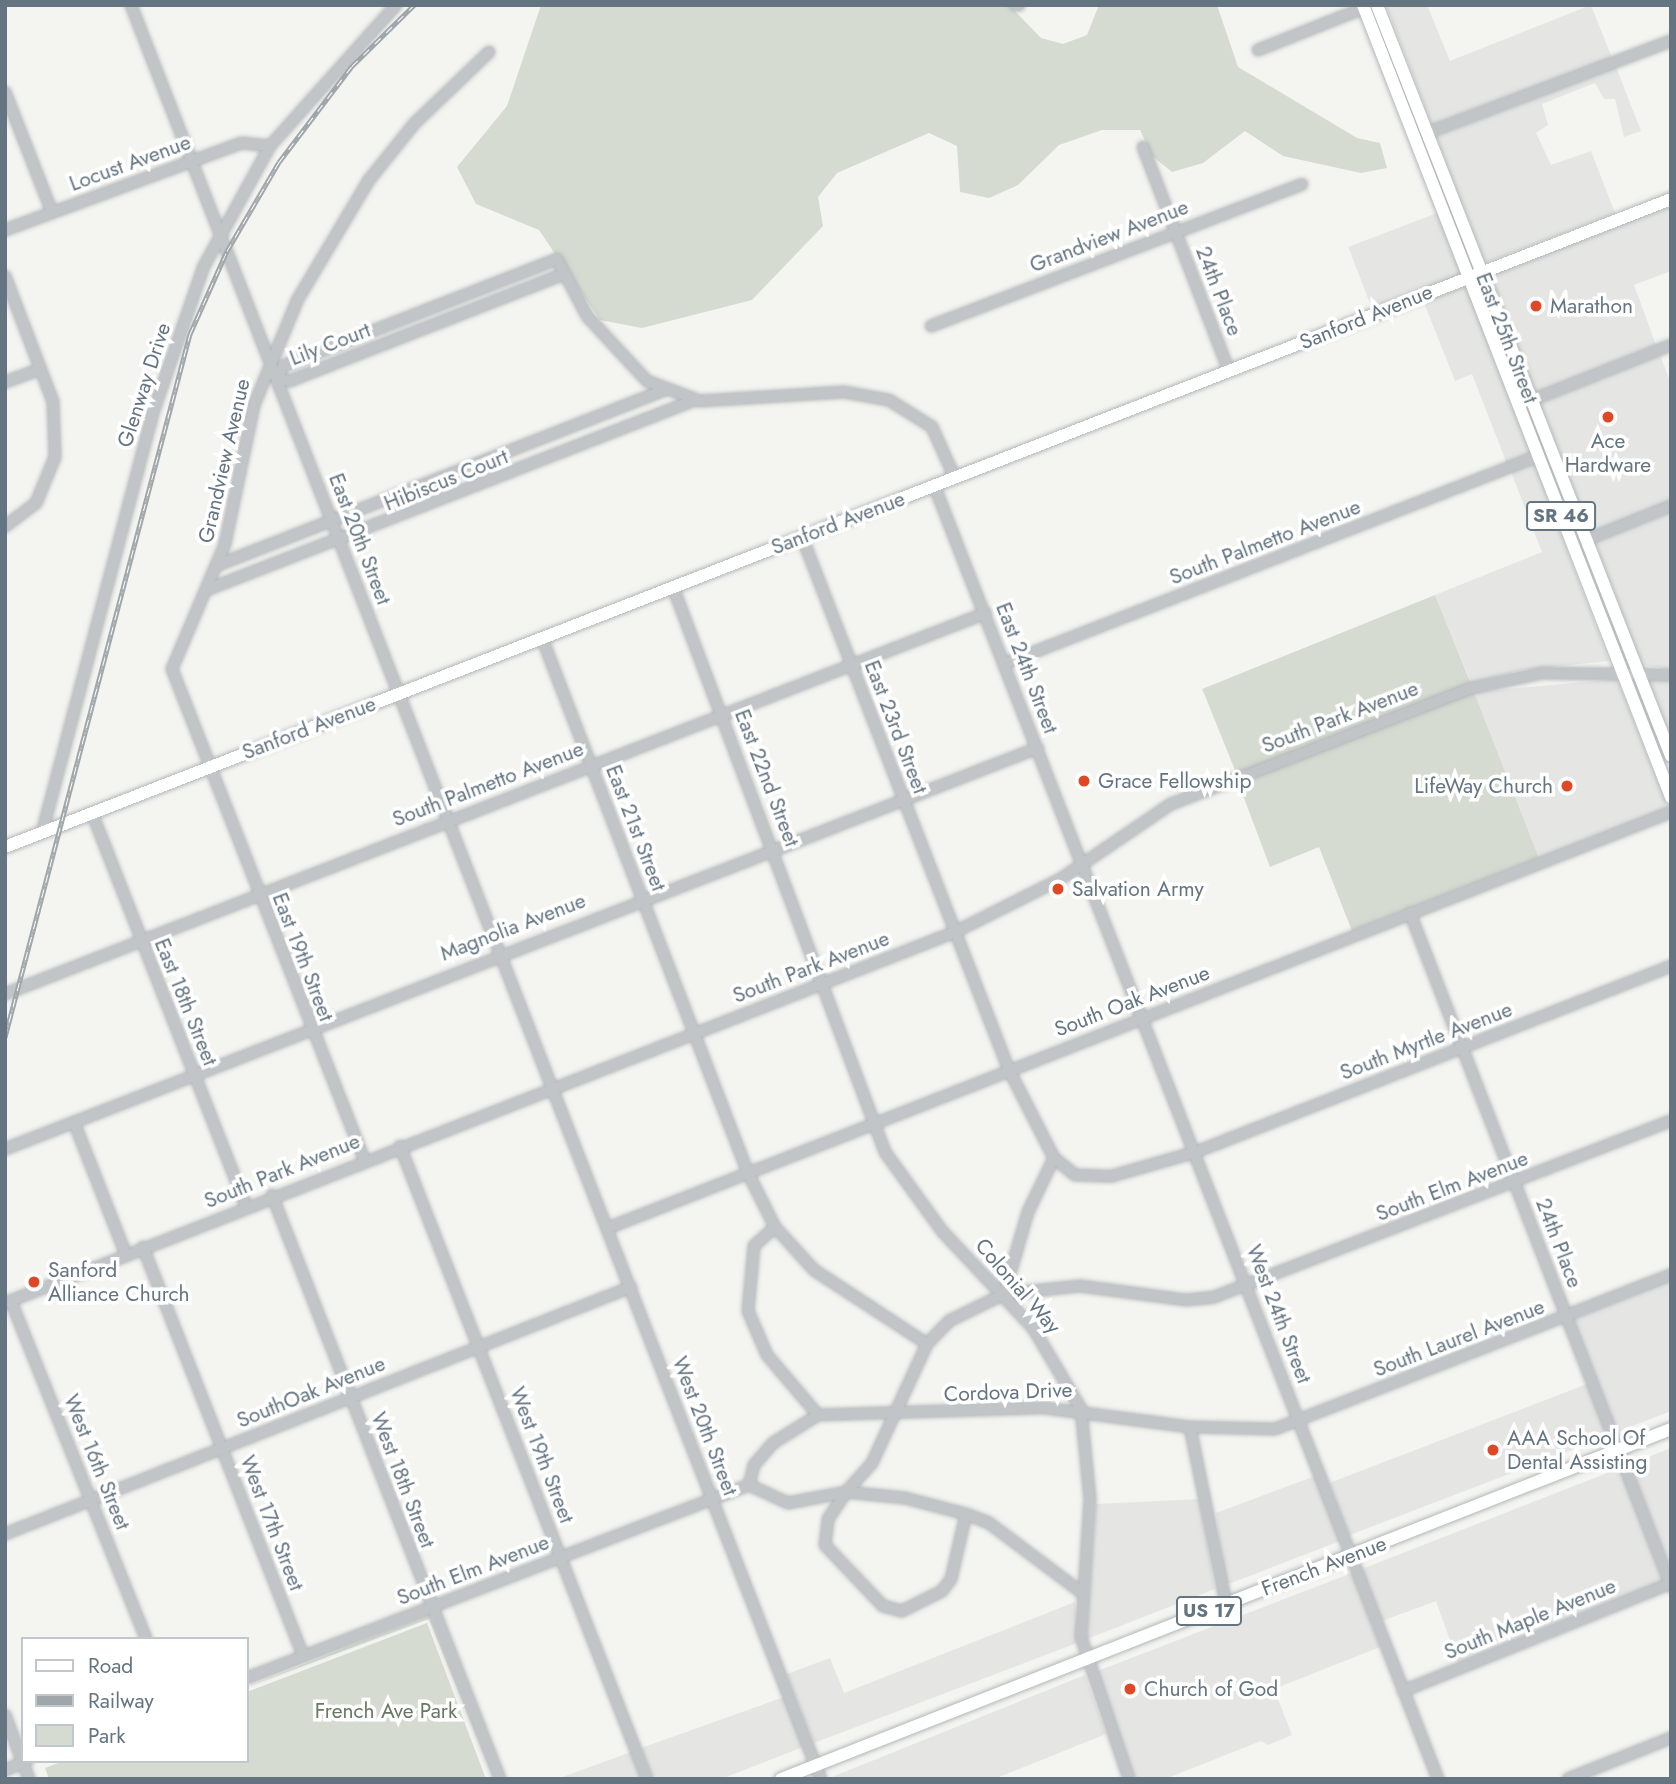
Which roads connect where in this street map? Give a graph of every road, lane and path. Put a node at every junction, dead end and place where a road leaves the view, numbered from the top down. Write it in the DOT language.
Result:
graph roads {
  1 [pos="131,5"];
  2 [pos="396,5"];
  3 [pos="1368,6"];
  4 [pos="1671,41"];
  5 [pos="1258,50"];
  6 [pos="489,52"];
  7 [pos="5,92"];
  8 [pos="1427,133"];
  9 [pos="270,146"];
  10 [pos="1143,146"];
  11 [pos="192,161"];
  12 [pos="1302,184"];
  13 [pos="1671,199"];
  14 [pos="52,212"];
  15 [pos="5,230"];
  16 [pos="219,231"];
  17 [pos="1175,231"];
  18 [pos="1481,271"];
  19 [pos="564,274"];
  20 [pos="5,276"];
  21 [pos="1468,276"];
  22 [pos="931,326"];
  23 [pos="1671,345"];
  24 [pos="269,358"];
  25 [pos="41,369"];
  26 [pos="1229,371"];
  27 [pos="277,378"];
  28 [pos="5,382"];
  29 [pos="666,389"];
  30 [pos="695,400"];
  31 [pos="1532,400"];
  32 [pos="1528,430"];
  33 [pos="1538,456"];
  34 [pos="1560,473"];
  35 [pos="955,478"];
  36 [pos="934,485"];
  37 [pos="1671,506"];
  38 [pos="332,521"];
  39 [pos="5,526"];
  40 [pos="802,537"];
  41 [pos="1586,540"];
  42 [pos="340,543"];
  43 [pos="218,565"];
  44 [pos="673,587"];
  45 [pos="209,589"];
  46 [pos="986,613"];
  47 [pos="542,638"];
  48 [pos="1006,663"];
  49 [pos="852,665"];
  50 [pos="1622,670"];
  51 [pos="1637,671"];
  52 [pos="1671,675"];
  53 [pos="400,693"];
  54 [pos="722,715"];
  55 [pos="1038,748"];
  56 [pos="1671,757"];
  57 [pos="590,765"];
  58 [pos="206,768"];
  59 [pos="1671,797"];
  60 [pos="903,799"];
  61 [pos="1671,812"];
  62 [pos="92,813"];
  63 [pos="449,820"];
  64 [pos="41,833"];
  65 [pos="5,847"];
  66 [pos="775,848"];
  67 [pos="1083,864"];
  68 [pos="258,894"];
  69 [pos="642,898"];
  70 [pos="1410,914"];
  71 [pos="955,932"];
  72 [pos="141,940"];
  73 [pos="500,953"];
  74 [pos="1671,966"];
  75 [pos="823,984"];
  76 [pos="5,994"];
  77 [pos="1143,1018"];
  78 [pos="310,1027"];
  79 [pos="694,1032"];
  80 [pos="1462,1048"];
  81 [pos="1009,1070"];
  82 [pos="194,1074"];
  83 [pos="552,1086"];
  84 [pos="1671,1121"];
  85 [pos="74,1122"];
  86 [pos="874,1123"];
  87 [pos="400,1146"];
  88 [pos="5,1149"];
  89 [pos="1196,1152"];
  90 [pos="1054,1158"];
  91 [pos="364,1159"];
  92 [pos="748,1173"];
  93 [pos="1515,1182"];
  94 [pos="272,1195"];
  95 [pos="246,1206"];
  96 [pos="775,1227"];
  97 [pos="607,1228"];
  98 [pos="143,1247"];
  99 [pos="125,1255"];
  100 [pos="1671,1275"];
  101 [pos="1247,1286"];
  102 [pos="631,1287"];
  103 [pos="1004,1294"];
  104 [pos="8,1302"];
  105 [pos="1566,1316"];
  106 [pos="928,1344"];
  107 [pos="479,1346"];
  108 [pos="350,1397"];
  109 [pos="1081,1409"];
  110 [pos="818,1415"];
  111 [pos="891,1416"];
  112 [pos="1299,1420"];
  113 [pos="1189,1427"];
  114 [pos="1671,1429"];
  115 [pos="223,1448"];
  116 [pos="1618,1450"];
  117 [pos="749,1485"];
  118 [pos="846,1492"];
  119 [pos="92,1498"];
  120 [pos="712,1498"];
  121 [pos="966,1514"];
  122 [pos="5,1534"];
  123 [pos="1351,1555"];
  124 [pos="561,1557"];
  125 [pos="1670,1584"];
  126 [pos="1081,1592"];
  127 [pos="1226,1604"];
  128 [pos="433,1607"];
  129 [pos="145,1637"];
  130 [pos="303,1656"];
  131 [pos="1085,1660"];
  132 [pos="248,1678"];
  133 [pos="1403,1691"];
  134 [pos="5,1715"];
  135 [pos="1671,1738"];
  136 [pos="21,1753"];
  137 [pos="22,1763"];
  138 [pos="816,1765"];
  139 [pos="5,1770"];
  140 [pos="500,1779"];
  141 [pos="647,1779"];
  142 [pos="781,1779"];
  143 [pos="821,1779"];
  144 [pos="1129,1779"];
  145 [pos="1438,1779"];
  146 [pos="1568,1779"];
  1 -- 11 [label="street, East 20th Street"];
  2 -- 9 [label="street, Glenway Drive"];
  3 -- 5 [label="street"];
  3 -- 8 [label="main road, East 25th Street / SR 46"];
  3 -- 21 [label="main road, East 25th Street / SR 46"];
  4 -- 8 [label="street"];
  6 -- 24 [label="street, Grandview Avenue"];
  7 -- 14 [label="street"];
  8 -- 18 [label="main road, East 25th Street / SR 46"];
  9 -- 11 [label="street, Locust Avenue"];
  9 -- 16 [label="street, Glenway Drive"];
  10 -- 17 [label="street, 24th Place"];
  11 -- 14 [label="street, Locust Avenue"];
  11 -- 16 [label="street, East 20th Street"];
  12 -- 17 [label="street, Grandview Avenue"];
  13 -- 18 [label="main road, Sanford Avenue"];
  14 -- 15 [label="street, Locust Avenue"];
  16 -- 24 [label="street, East 20th Street"];
  16 -- 64 [label="street, Glenway Drive"];
  17 -- 22 [label="street, Grandview Avenue"];
  17 -- 26 [label="street, 24th Place"];
  18 -- 21 [label="main road, Sanford Avenue"];
  18 -- 31 [label="main road, East 25th Street / SR 46"];
  19 -- 27 [label="street, Lily Court"];
  19 -- 27 [label="street, Lily Court"];
  19 -- 29 [label="street"];
  20 -- 25 [label="street"];
  21 -- 26 [label="main road, Sanford Avenue"];
  21 -- 32 [label="main road, East 25th Street / SR 46"];
  23 -- 31 [label="street"];
  24 -- 27 [label="street, East 20th Street"];
  24 -- 43 [label="street, Grandview Avenue"];
  25 -- 28 [label="street"];
  25 -- 39 [label="street"];
  26 -- 35 [label="main road, Sanford Avenue"];
  27 -- 38 [label="street, East 20th Street"];
  29 -- 30 [label="street"];
  29 -- 38 [label="street, Hibiscus Court"];
  30 -- 35 [label="street"];
  30 -- 42 [label="street, Hibiscus Court"];
  31 -- 34 [label="main road, East 25th Street / SR 46"];
  32 -- 33 [label="main road, East 25th Street / SR 46"];
  32 -- 34 [label="main road"];
  33 -- 48 [label="street, South Palmetto Avenue"];
  33 -- 50 [label="main road, East 25th Street / SR 46"];
  34 -- 41 [label="main road, East 25th Street / SR 46"];
  35 -- 36 [label="main road, Sanford Avenue"];
  36 -- 40 [label="main road, Sanford Avenue"];
  36 -- 46 [label="street, East 24th Street"];
  37 -- 41 [label="street"];
  38 -- 42 [label="street, East 20th Street"];
  38 -- 43 [label="street, Hibiscus Court"];
  40 -- 44 [label="main road, Sanford Avenue"];
  40 -- 49 [label="street, East 23rd Street"];
  41 -- 51 [label="main road, East 25th Street / SR 46"];
  42 -- 45 [label="street, Hibiscus Court"];
  42 -- 53 [label="street, East 20th Street"];
  43 -- 45 [label="street, Grandview Avenue"];
  44 -- 47 [label="main road, Sanford Avenue"];
  44 -- 54 [label="street, East 22nd Street"];
  45 -- 58 [label="street, Grandview Avenue"];
  46 -- 48 [label="street, East 24th Street"];
  46 -- 49 [label="street, South Palmetto Avenue"];
  47 -- 53 [label="main road, Sanford Avenue"];
  47 -- 57 [label="street, East 21st Street"];
  48 -- 55 [label="street, East 24th Street"];
  49 -- 54 [label="street, South Palmetto Avenue"];
  49 -- 60 [label="street, East 23rd Street"];
  50 -- 51 [label="street, South Park Avenue"];
  50 -- 59 [label="main road, SR 46"];
  50 -- 67 [label="street, South Park Avenue"];
  51 -- 52 [label="street, South Park Avenue"];
  51 -- 56 [label="main road, SR 46"];
  53 -- 58 [label="main road, Sanford Avenue"];
  53 -- 63 [label="street, East 20th Street"];
  54 -- 57 [label="street, South Palmetto Avenue"];
  54 -- 66 [label="street, East 22nd Street"];
  55 -- 60 [label="street, Magnolia Avenue"];
  55 -- 67 [label="street, East 24th Street"];
  57 -- 63 [label="street, South Palmetto Avenue"];
  57 -- 69 [label="street, East 21st Street"];
  58 -- 62 [label="main road, Sanford Avenue"];
  58 -- 68 [label="street, East 19th Street"];
  60 -- 66 [label="street, Magnolia Avenue"];
  60 -- 71 [label="street, East 23rd Street"];
  61 -- 70 [label="street, South Oak Avenue"];
  62 -- 64 [label="main road, Sanford Avenue"];
  62 -- 72 [label="street, East 18th Street"];
  63 -- 68 [label="street, South Palmetto Avenue"];
  63 -- 73 [label="street, East 20th Street"];
  64 -- 65 [label="main road, Sanford Avenue"];
  66 -- 69 [label="street, Magnolia Avenue"];
  66 -- 75 [label="street, East 22nd Street"];
  67 -- 71 [label="street, South Park Avenue"];
  67 -- 77 [label="street, West 24th Street"];
  68 -- 72 [label="street, South Palmetto Avenue"];
  68 -- 78 [label="street, East 19th Street"];
  69 -- 73 [label="street, Magnolia Avenue"];
  69 -- 79 [label="street, East 21st Street"];
  70 -- 77 [label="street, South Oak Avenue"];
  70 -- 80 [label="street, 24th Place"];
  71 -- 75 [label="street, South Park Avenue"];
  71 -- 81 [label="street, East 23rd Street"];
  72 -- 76 [label="street, South Palmetto Avenue"];
  72 -- 82 [label="street, East 18th Street"];
  73 -- 78 [label="street, Magnolia Avenue"];
  73 -- 83 [label="street, East 20th Street"];
  74 -- 80 [label="street, South Myrtle Avenue"];
  75 -- 79 [label="street, South Park Avenue"];
  75 -- 86 [label="street, East 22nd Street"];
  77 -- 81 [label="street, South Oak Avenue"];
  77 -- 89 [label="street, West 24th Street"];
  78 -- 82 [label="street, Magnolia Avenue"];
  78 -- 91 [label="street, East 19th Street"];
  79 -- 83 [label="street, South Park Avenue"];
  79 -- 92 [label="street, East 21st Street"];
  80 -- 89 [label="street, South Myrtle Avenue"];
  80 -- 93 [label="street, 24th Place"];
  81 -- 86 [label="street, South Oak Avenue"];
  81 -- 90 [label="street, East 23rd Street"];
  82 -- 85 [label="street, Magnolia Avenue"];
  82 -- 95 [label="street, East 18th Street"];
  83 -- 87 [label="street, South Park Avenue"];
  83 -- 97 [label="street, West 20th Street"];
  84 -- 93 [label="street, South Elm Avenue"];
  85 -- 88 [label="street, Magnolia Avenue"];
  85 -- 99 [label="street"];
  86 -- 92 [label="street, South Oak Avenue"];
  86 -- 103 [label="street, Colonial Way"];
  87 -- 91 [label="street, South Park Avenue"];
  87 -- 107 [label="street, West 19th Street"];
  89 -- 90 [label="street, South Myrtle Avenue"];
  89 -- 101 [label="street, West 24th Street"];
  90 -- 103 [label="street"];
  91 -- 94 [label="street, South Park Avenue"];
  92 -- 96 [label="street, East 21st Street"];
  92 -- 97 [label="street, South Oak Avenue"];
  93 -- 101 [label="street, South Elm Avenue"];
  93 -- 105 [label="street, 24th Place"];
  94 -- 95 [label="street, South Park Avenue"];
  94 -- 108 [label="street, West 18th Street"];
  95 -- 98 [label="street, South Park Avenue"];
  96 -- 106 [label="street, East 21st Street"];
  96 -- 110 [label="street"];
  97 -- 102 [label="street, West 20th Street"];
  98 -- 99 [label="street, South Park Avenue"];
  98 -- 115 [label="street, West 17th Street"];
  99 -- 104 [label="street, South Park Avenue"];
  100 -- 105 [label="street, South Laurel Avenue"];
  101 -- 103 [label="street, South Elm Avenue"];
  101 -- 112 [label="street, West 24th Street"];
  102 -- 107 [label="street, SouthOak Avenue"];
  102 -- 120 [label="street, West 20th Street"];
  103 -- 106 [label="street"];
  103 -- 109 [label="street, Colonial Way"];
  104 -- 119 [label="street, West 16th Street"];
  105 -- 112 [label="street, South Laurel Avenue"];
  105 -- 116 [label="street, 24th Place"];
  106 -- 111 [label="street"];
  107 -- 108 [label="street, SouthOak Avenue"];
  107 -- 124 [label="street, West 19th Street"];
  108 -- 115 [label="street, SouthOak Avenue"];
  108 -- 128 [label="street, West 18th Street"];
  109 -- 111 [label="street, Cordova Drive"];
  109 -- 113 [label="street, Cordova Drive"];
  109 -- 126 [label="street, Colonial Way"];
  110 -- 111 [label="street, Cordova Drive"];
  110 -- 117 [label="street, Cordova Drive"];
  111 -- 118 [label="street"];
  112 -- 113 [label="street, Cordova Drive"];
  112 -- 123 [label="street, West 24th Street"];
  113 -- 127 [label="street"];
  114 -- 116 [label="main road, French Avenue / US 17"];
  115 -- 119 [label="street, SouthOak Avenue"];
  115 -- 130 [label="street, West 17th Street"];
  116 -- 123 [label="main road, French Avenue / US 17"];
  116 -- 125 [label="street, 24th Place"];
  117 -- 118 [label="street"];
  117 -- 120 [label="street, South Elm Avenue"];
  118 -- 121 [label="street"];
  118 -- 121 [label="street"];
  119 -- 122 [label="street, SouthOak Avenue"];
  119 -- 129 [label="street, West 16th Street"];
  120 -- 124 [label="street, South Elm Avenue"];
  120 -- 138 [label="street, West 20th Street"];
  121 -- 126 [label="street"];
  123 -- 127 [label="main road, French Avenue / US 17"];
  123 -- 133 [label="street, West 24th Street"];
  124 -- 128 [label="street, South Elm Avenue"];
  124 -- 141 [label="street, West 19th Street"];
  125 -- 133 [label="street, South Maple Avenue"];
  126 -- 131 [label="street, Colonial Way"];
  127 -- 131 [label="main road, French Avenue / US 17"];
  128 -- 130 [label="street, South Elm Avenue"];
  128 -- 140 [label="street, West 18th Street"];
  130 -- 132 [label="street, South Elm Avenue"];
  131 -- 138 [label="main road, French Avenue / US 17"];
  131 -- 144 [label="street, Colonial Way"];
  133 -- 145 [label="street, West 24th Street"];
  134 -- 136 [label="street"];
  135 -- 146 [label="street"];
  137 -- 139 [label="street"];
  138 -- 142 [label="main road, French Avenue / US 17"];
  138 -- 143 [label="street, West 20th Street"];
}
